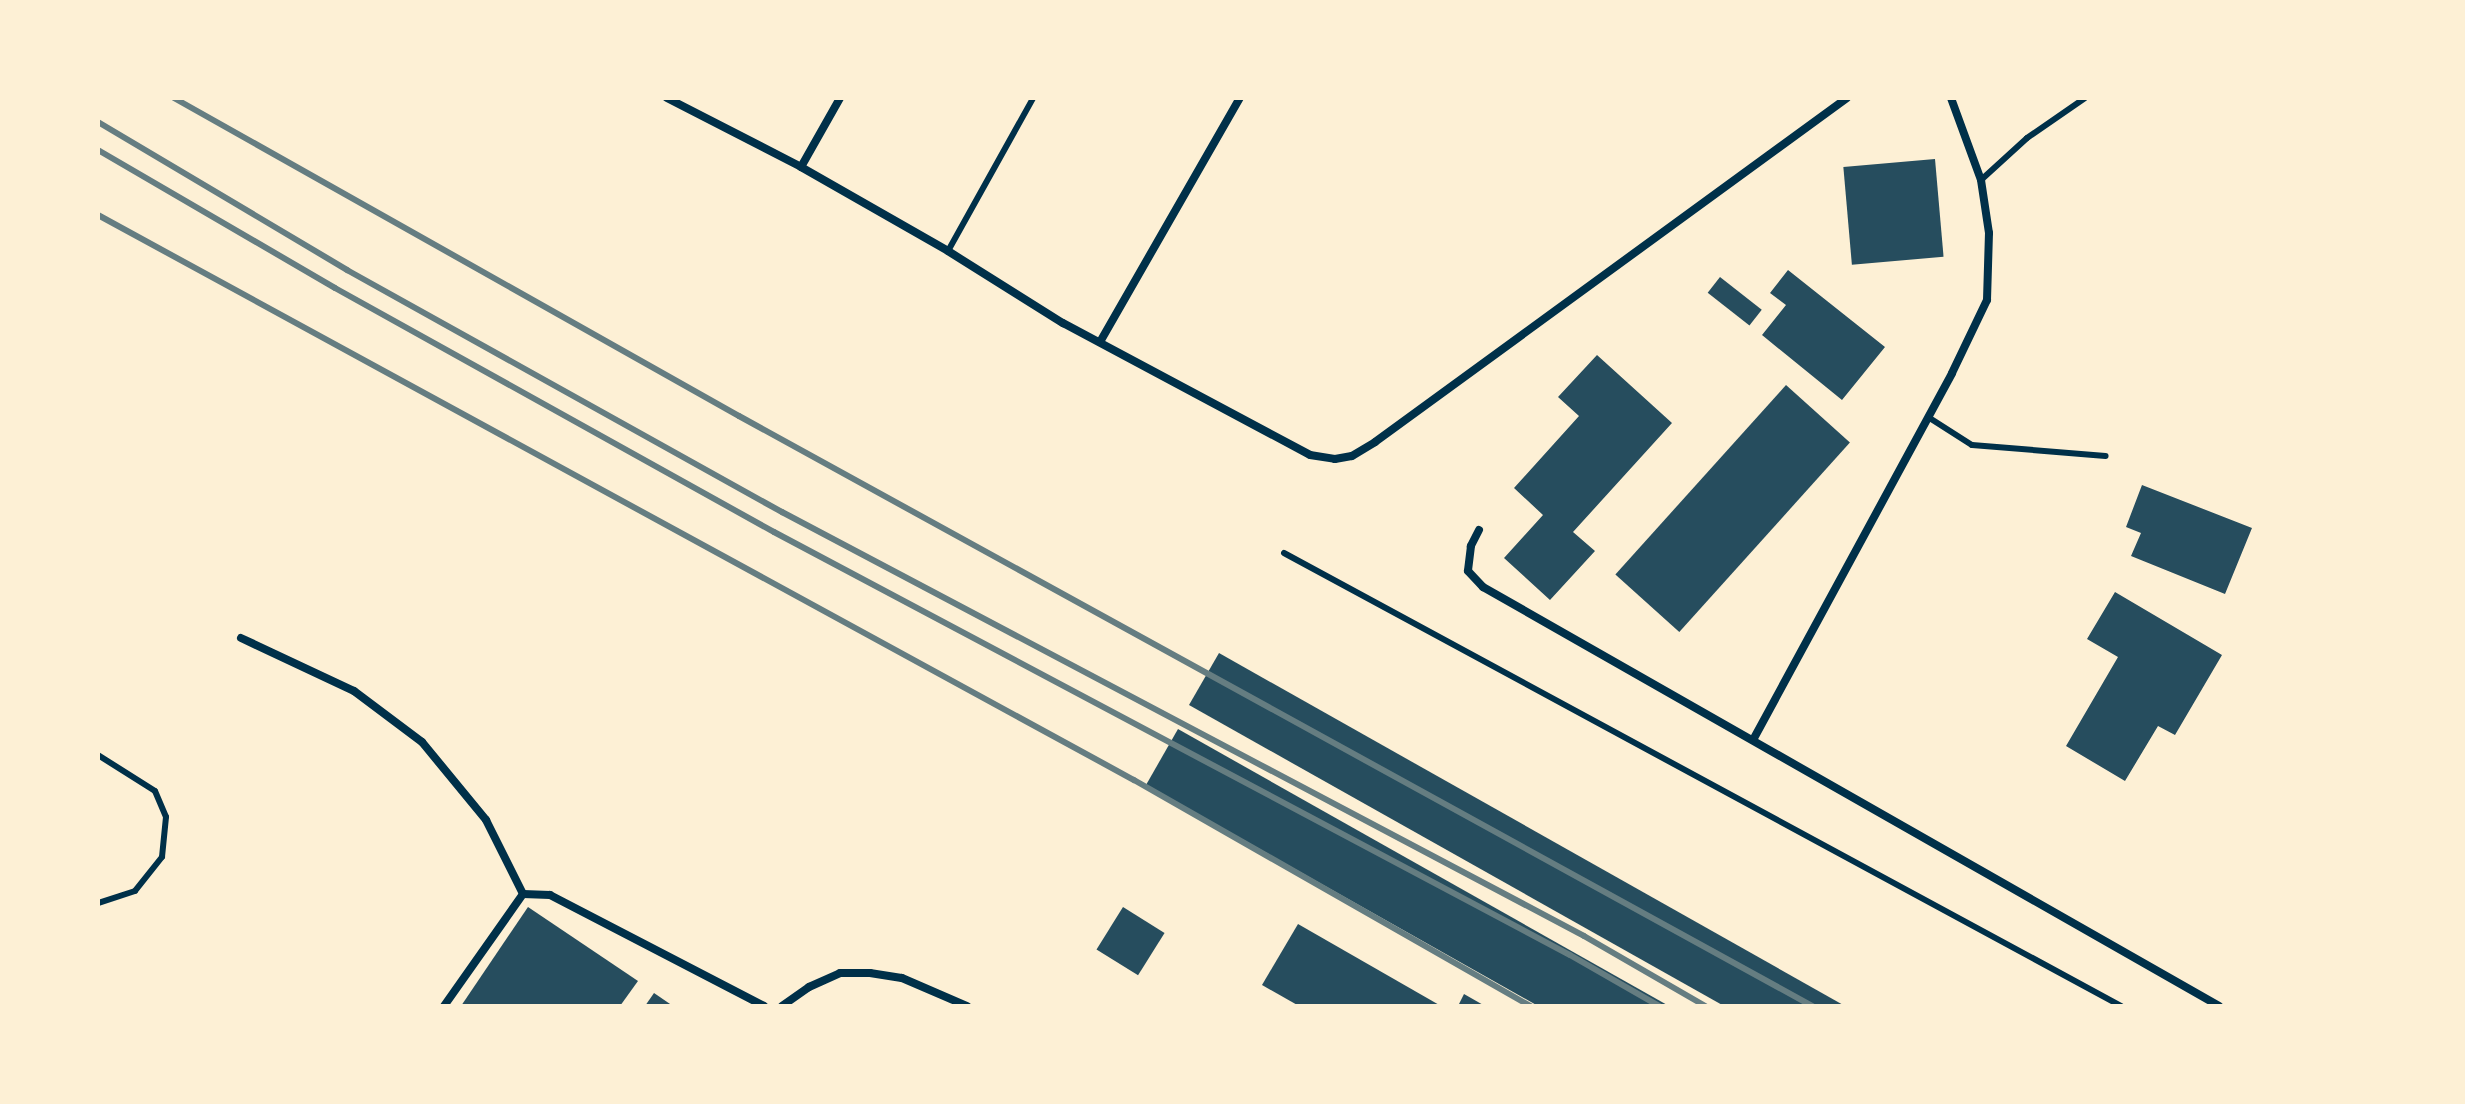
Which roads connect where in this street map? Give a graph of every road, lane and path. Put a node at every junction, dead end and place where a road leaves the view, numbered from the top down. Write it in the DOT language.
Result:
graph roads {
  1 [pos="840,98"];
  2 [pos="1033,98"];
  3 [pos="1240,98"];
  4 [pos="1847,98"];
  5 [pos="1951,98"];
  6 [pos="2085,98"];
  7 [pos="669,99"];
  8 [pos="801,167"];
  9 [pos="1981,180"];
  10 [pos="948,251"];
  11 [pos="1100,342"];
  12 [pos="1928,417"];
  13 [pos="2106,456"];
  14 [pos="1479,530"];
  15 [pos="1284,553"];
  16 [pos="241,638"];
  17 [pos="1753,740"];
  18 [pos="98,755"];
  19 [pos="523,894"];
  20 [pos="98,903"];
  21 [pos="444,1006"];
  22 [pos="764,1006"];
  23 [pos="782,1006"];
  24 [pos="967,1006"];
  25 [pos="2121,1006"];
  26 [pos="2219,1006"];
  1 -- 8 [label="street"];
  2 -- 10 [label="lane"];
  3 -- 11 [label="street"];
  4 -- 11 [label="street"];
  5 -- 9 [label="street"];
  6 -- 9 [label="lane"];
  7 -- 8 [label="street"];
  8 -- 10 [label="street"];
  9 -- 12 [label="street"];
  10 -- 11 [label="street"];
  12 -- 13 [label="lane"];
  12 -- 17 [label="street"];
  14 -- 17 [label="street"];
  15 -- 25 [label="lane"];
  16 -- 19 [label="street"];
  17 -- 26 [label="street"];
  18 -- 20 [label="lane"];
  19 -- 21 [label="street"];
  19 -- 22 [label="street"];
  23 -- 24 [label="street"];
}
